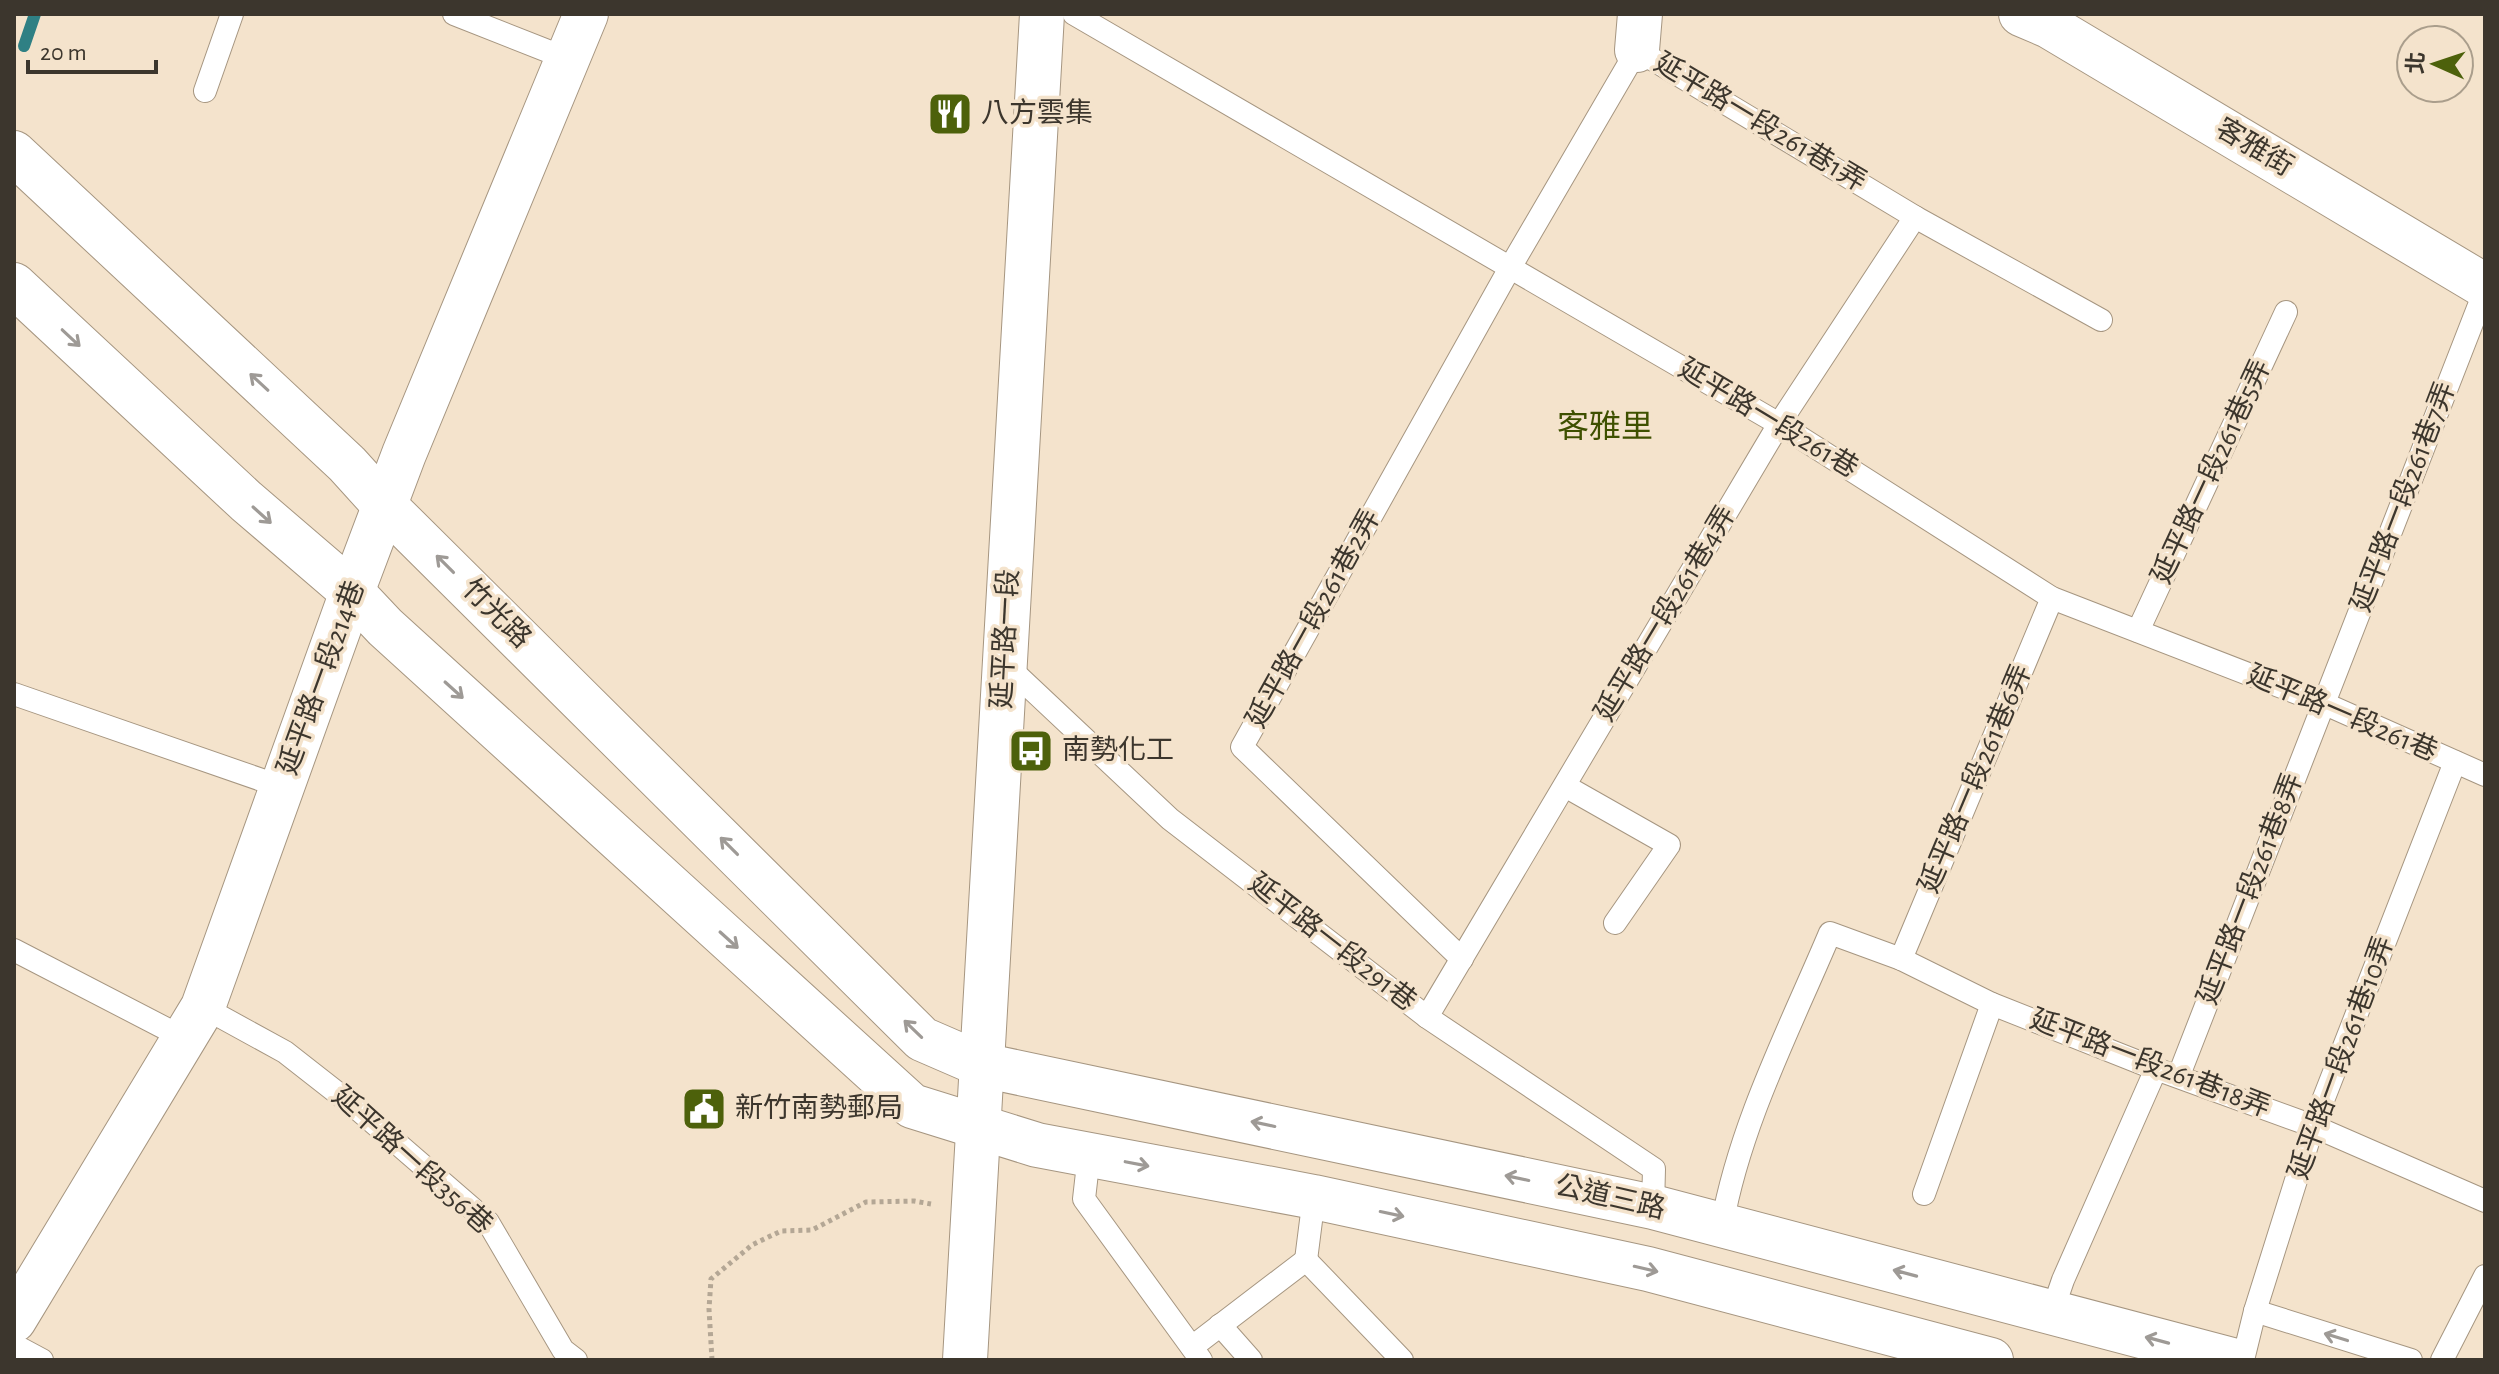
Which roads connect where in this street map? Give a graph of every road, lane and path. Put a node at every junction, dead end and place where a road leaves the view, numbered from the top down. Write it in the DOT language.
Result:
graph roads {
  1 [pos="232,14"];
  2 [pos="454,14"];
  3 [pos="586,14"];
  4 [pos="1042,14"];
  5 [pos="1074,14"];
  6 [pos="2021,14"];
  7 [pos="1639,32"];
  8 [pos="568,59"];
  9 [pos="205,91"];
  10 [pos="14,153"];
  11 [pos="1915,217"];
  12 [pos="1511,266"];
  13 [pos="14,285"];
  14 [pos="2485,288"];
  15 [pos="2286,312"];
  16 [pos="2101,320"];
  17 [pos="1779,424"];
  18 [pos="385,506"];
  19 [pos="352,592"];
  20 [pos="2052,598"];
  21 [pos="2138,631"];
  22 [pos="1004,663"];
  23 [pos="14,694"];
  24 [pos="2323,703"];
  25 [pos="2455,762"];
  26 [pos="2485,775"];
  27 [pos="1565,786"];
  28 [pos="282,787"];
  29 [pos="1615,923"];
  30 [pos="14,950"];
  31 [pos="1462,959"];
  32 [pos="1901,959"];
  33 [pos="1992,1004"];
  34 [pos="1427,1017"];
  35 [pos="194,1022"];
  36 [pos="982,1065"];
  37 [pos="2156,1069"];
  38 [pos="2179,1075"];
  39 [pos="2313,1126"];
  40 [pos="979,1128"];
  41 [pos="1089,1155"];
  42 [pos="1924,1194"];
  43 [pos="1314,1197"];
  44 [pos="2485,1201"];
  45 [pos="1653,1207"];
  46 [pos="974,1210"];
  47 [pos="1722,1225"];
  48 [pos="1306,1260"];
  49 [pos="2485,1276"];
  50 [pos="2255,1311"];
  51 [pos="2052,1312"];
  52 [pos="14,1320"];
  53 [pos="1220,1325"];
  54 [pos="14,1345"];
  55 [pos="1197,1354"];
  56 [pos="42,1360"];
  57 [pos="576,1360"];
  58 [pos="712,1360"];
  59 [pos="965,1360"];
  60 [pos="1251,1360"];
  61 [pos="1402,1360"];
  62 [pos="1991,1360"];
  63 [pos="2232,1360"];
  64 [pos="2243,1360"];
  65 [pos="2411,1360"];
  66 [pos="2442,1360"];
  1 -- 9 [label="lane"];
  2 -- 8 [label="lane"];
  3 -- 8 [label="street, 延平路一段214巷"];
  4 -- 22 [label="street, 延平路一段"];
  5 -- 12 [label="lane, 延平路一段261巷"];
  6 -- 14 [label="street, 客雅街"];
  7 -- 11 [label="lane, 延平路一段261巷1弄"];
  7 -- 12 [label="lane, 延平路一段261巷1弄"];
  8 -- 18 [label="street, 延平路一段214巷"];
  18 -- 10 [label="street, 竹光路, one-way"];
  11 -- 16 [label="lane, 延平路一段261巷1弄"];
  11 -- 17 [label="lane, 延平路一段261巷4弄"];
  12 -- 17 [label="lane, 延平路一段261巷"];
  12 -- 31 [label="lane, 延平路一段261巷2弄"];
  13 -- 19 [label="street, one-way"];
  14 -- 24 [label="lane, 延平路一段261巷7弄"];
  15 -- 21 [label="lane, 延平路一段261巷5弄"];
  17 -- 20 [label="lane, 延平路一段261巷"];
  17 -- 27 [label="lane, 延平路一段261巷4弄"];
  18 -- 19 [label="street, 延平路一段214巷"];
  36 -- 18 [label="street, 竹光路, one-way"];
  19 -- 28 [label="street, 延平路一段214巷"];
  19 -- 40 [label="street, one-way"];
  20 -- 21 [label="lane, 延平路一段261巷"];
  20 -- 32 [label="lane, 延平路一段261巷6弄"];
  21 -- 24 [label="lane, 延平路一段261巷"];
  22 -- 34 [label="lane, 延平路一段291巷"];
  22 -- 36 [label="street, 延平路一段"];
  23 -- 28 [label="lane"];
  24 -- 25 [label="lane, 延平路一段261巷"];
  24 -- 38 [label="lane, 延平路一段261巷8弄"];
  25 -- 26 [label="lane, 延平路一段261巷"];
  25 -- 39 [label="lane, 延平路一段261巷10弄"];
  27 -- 29 [label="lane"];
  27 -- 31 [label="lane, 延平路一段261巷4弄"];
  28 -- 35 [label="street, 延平路一段214巷"];
  30 -- 35 [label="lane, 延平路一段356巷"];
  31 -- 34 [label="lane, 延平路一段261巷4弄"];
  32 -- 33 [label="lane"];
  32 -- 47 [label="lane"];
  33 -- 37 [label="lane, 延平路一段261巷18弄"];
  33 -- 42 [label="lane"];
  34 -- 45 [label="lane, 延平路一段291巷"];
  35 -- 52 [label="street, 延平路一段214巷"];
  35 -- 57 [label="lane, 延平路一段356巷"];
  36 -- 40 [label="street, 延平路一段"];
  45 -- 36 [label="street, 公道三路, one-way"];
  37 -- 38 [label="lane, 延平路一段261巷18弄"];
  37 -- 51 [label="lane"];
  38 -- 39 [label="lane, 延平路一段261巷18弄"];
  39 -- 44 [label="lane, 延平路一段261巷18弄"];
  39 -- 50 [label="lane, 延平路一段261巷10弄"];
  40 -- 41 [label="street"];
  40 -- 46 [label="street, 延平路一段"];
  41 -- 43 [label="street, one-way"];
  41 -- 55 [label="lane"];
  43 -- 48 [label="lane"];
  43 -- 62 [label="street, one-way"];
  45 -- 47 [label="street, 公道三路"];
  46 -- 58 [label="path"];
  46 -- 59 [label="street, 延平路一段"];
  51 -- 47 [label="street, 公道三路, one-way"];
  48 -- 53 [label="lane"];
  48 -- 61 [label="lane"];
  49 -- 66 [label="lane"];
  50 -- 64 [label="lane, 延平路一段261巷10弄"];
  65 -- 50 [label="lane, one-way"];
  63 -- 51 [label="street, 公道三路, one-way"];
  53 -- 55 [label="lane"];
  53 -- 60 [label="lane"];
  54 -- 56 [label="lane"];
}
